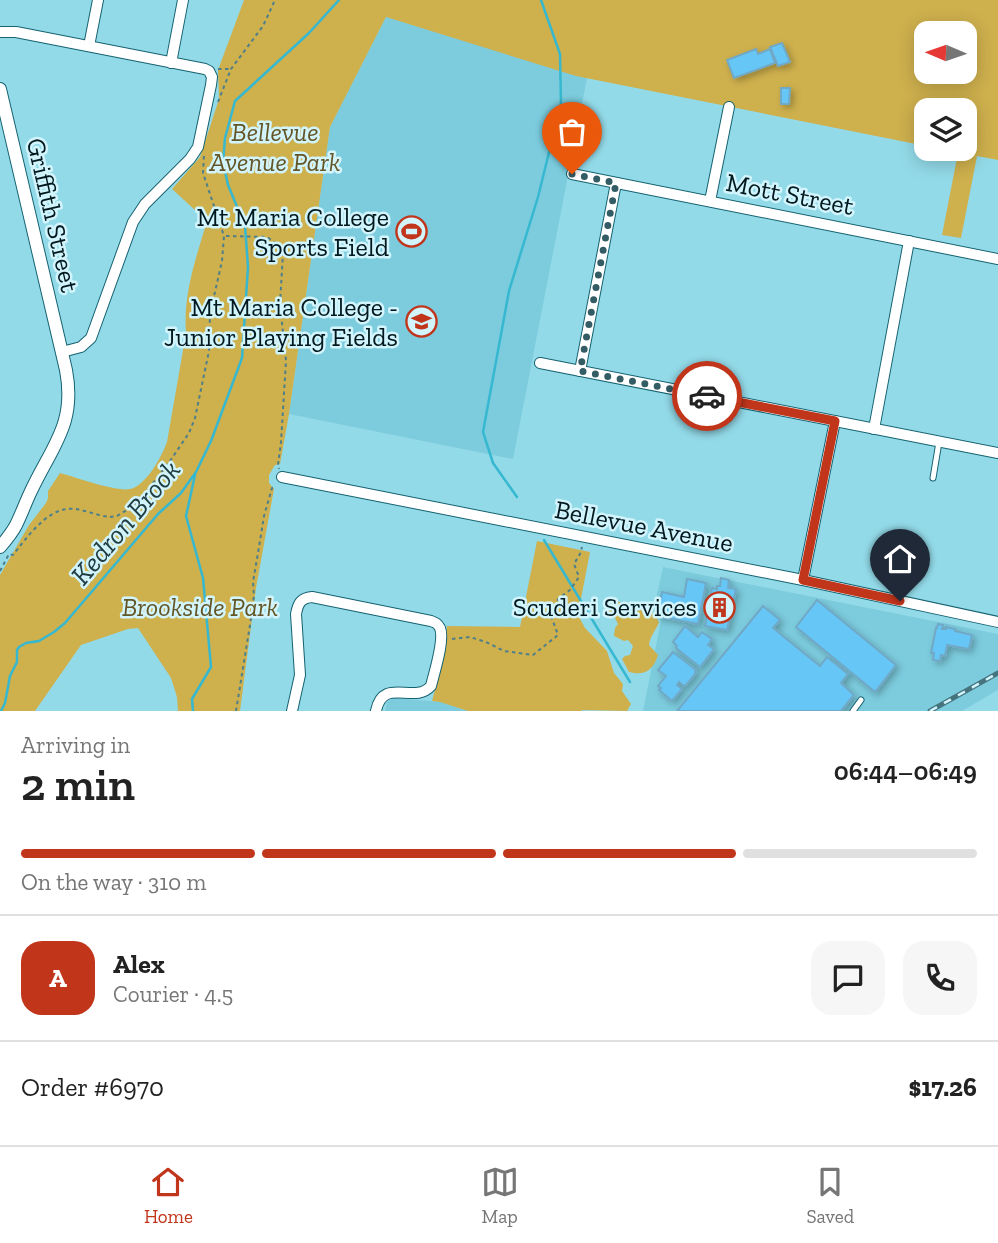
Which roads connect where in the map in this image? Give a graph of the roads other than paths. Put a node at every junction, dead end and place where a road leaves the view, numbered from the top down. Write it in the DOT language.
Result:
graph roads {
  1 [pos="98,0"];
  2 [pos="183,0"];
  3 [pos="0,32"];
  4 [pos="89,46"];
  5 [pos="171,63"];
  6 [pos="0,89"];
  7 [pos="729,107"];
  8 [pos="572,174"];
  9 [pos="616,183"];
  10 [pos="710,201"];
  11 [pos="909,241"];
  12 [pos="998,259"];
  13 [pos="62,352"];
  14 [pos="540,363"];
  15 [pos="580,371"];
  16 [pos="835,421"];
  17 [pos="874,429"];
  18 [pos="939,442"];
  19 [pos="998,453"];
  20 [pos="282,477"];
  21 [pos="933,478"];
  22 [pos="0,545"];
  23 [pos="803,580"];
  24 [pos="998,621"];
  25 [pos="861,700"];
  26 [pos="292,711"];
  27 [pos="376,711"];
  28 [pos="853,711"];
  1 -- 4 [label="street"];
  2 -- 5 [label="street"];
  3 -- 4 [label="street"];
  4 -- 5 [label="street"];
  5 -- 13 [label="street"];
  6 -- 13 [label="street, Griffith Street"];
  7 -- 10 [label="street"];
  8 -- 9 [label="street, Mott Street"];
  9 -- 10 [label="street, Mott Street"];
  9 -- 15 [label="street"];
  10 -- 11 [label="street, Mott Street"];
  11 -- 12 [label="street, Mott Street"];
  11 -- 17 [label="street"];
  13 -- 22 [label="street, Griffith Street"];
  14 -- 15 [label="street"];
  15 -- 16 [label="street"];
  16 -- 17 [label="street"];
  16 -- 23 [label="street"];
  17 -- 18 [label="street"];
  18 -- 19 [label="street"];
  18 -- 21 [label="lane"];
  20 -- 23 [label="street, Bellevue Avenue"];
  23 -- 24 [label="street, Bellevue Avenue"];
  25 -- 28 [label="lane"];
  26 -- 27 [label="street"];
}
